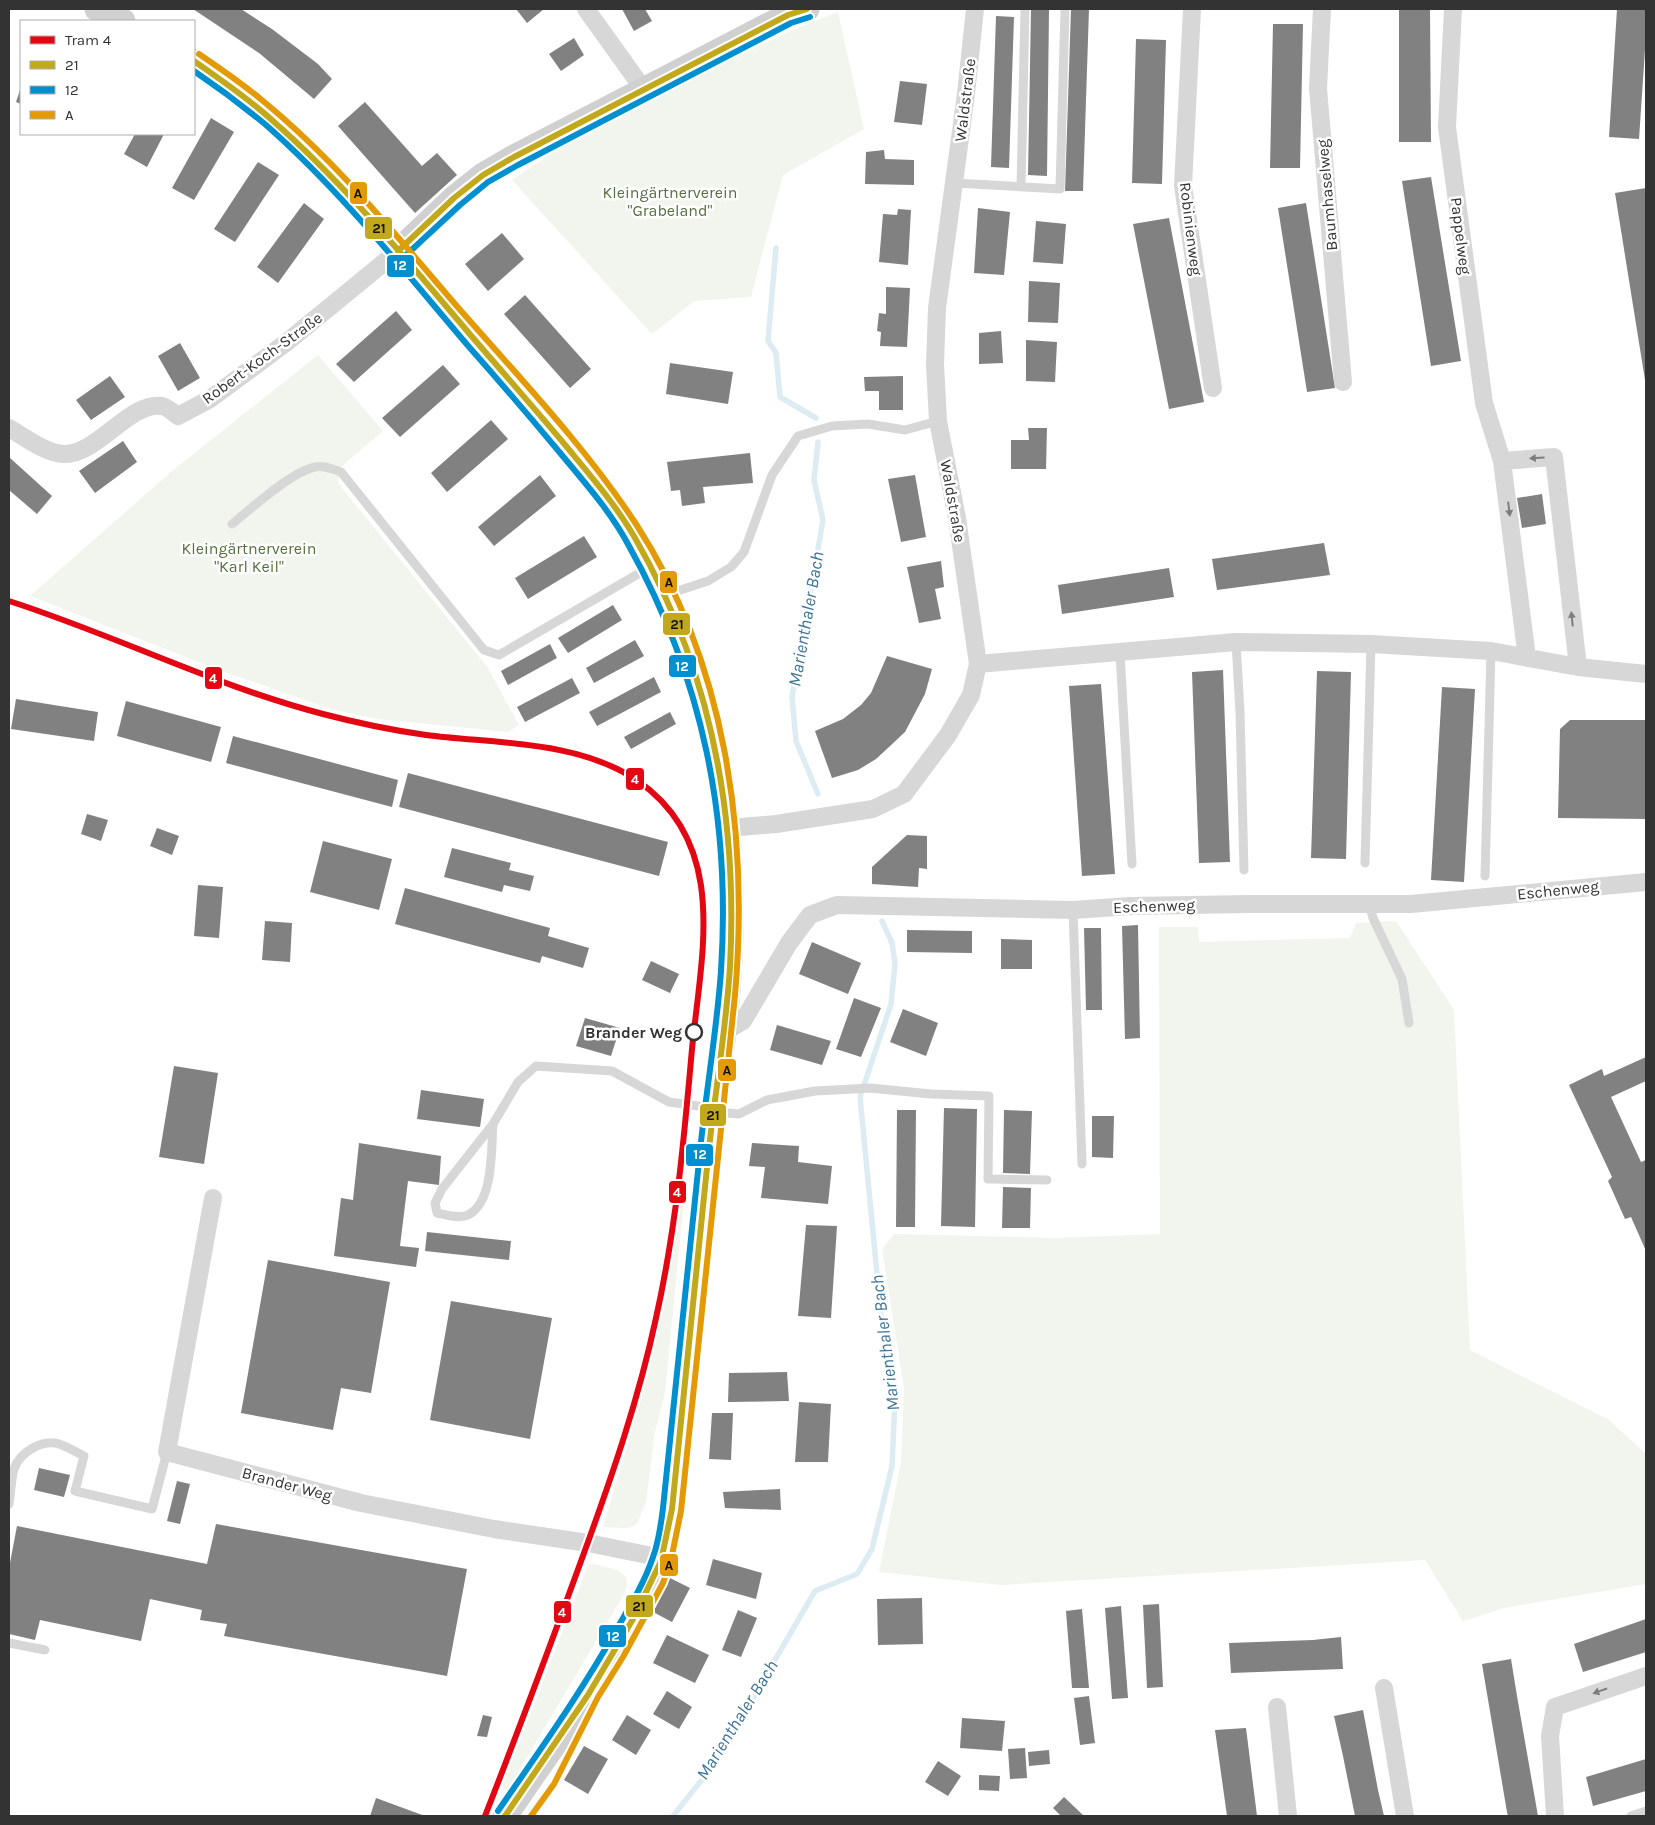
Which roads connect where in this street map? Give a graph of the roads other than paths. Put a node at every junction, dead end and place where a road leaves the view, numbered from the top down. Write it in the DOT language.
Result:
graph roads {
  1 [pos="97,9"];
  2 [pos="586,9"];
  3 [pos="807,9"];
  4 [pos="974,9"];
  5 [pos="1025,9"];
  6 [pos="1192,9"];
  7 [pos="1322,9"];
  8 [pos="1453,9"];
  9 [pos="1065,10"];
  10 [pos="121,20"];
  11 [pos="195,62"];
  12 [pos="644,90"];
  13 [pos="954,183"];
  14 [pos="1022,187"];
  15 [pos="398,251"];
  16 [pos="1343,382"];
  17 [pos="1213,388"];
  18 [pos="938,421"];
  19 [pos="9,428"];
  20 [pos="1502,461"];
  21 [pos="232,524"];
  22 [pos="650,567"];
  23 [pos="665,595"];
  24 [pos="1236,642"];
  25 [pos="1371,644"];
  26 [pos="1491,651"];
  27 [pos="1120,653"];
  28 [pos="1527,658"];
  29 [pos="978,664"];
  30 [pos="1578,667"];
  31 [pos="1646,674"];
  32 [pos="728,828"];
  33 [pos="1365,863"];
  34 [pos="1132,864"];
  35 [pos="1244,870"];
  36 [pos="1485,876"];
  37 [pos="1646,882"];
  38 [pos="1369,903"];
  39 [pos="1073,910"];
  40 [pos="1409,1023"];
  41 [pos="724,1032"];
  42 [pos="713,1110"];
  43 [pos="493,1124"];
  44 [pos="1082,1164"];
  45 [pos="1046,1180"];
  46 [pos="213,1198"];
  47 [pos="167,1452"];
  48 [pos="9,1504"];
  49 [pos="662,1558"];
  50 [pos="9,1643"];
  51 [pos="45,1650"];
  52 [pos="1646,1676"];
  53 [pos="1384,1688"];
  54 [pos="590,1693"];
  55 [pos="1277,1707"];
  56 [pos="1646,1811"];
  57 [pos="505,1816"];
  58 [pos="521,1816"];
  59 [pos="1288,1816"];
  60 [pos="1406,1816"];
  61 [pos="1555,1816"];
  62 [pos="1631,1816"];
  1 -- 10 [label="main road"];
  2 -- 12 [label="street"];
  3 -- 12 [label="main road"];
  4 -- 13 [label="street, Waldstraße"];
  5 -- 14 [label="lane"];
  6 -- 17 [label="street, Robinienweg"];
  7 -- 16 [label="street, Baumhaselweg"];
  8 -- 20 [label="street, Pappelweg"];
  9 -- 14 [label="lane"];
  11 -- 15 [label="main road"];
  12 -- 15 [label="main road"];
  13 -- 14 [label="lane"];
  13 -- 18 [label="street, Waldstraße"];
  15 -- 19 [label="street, Robert-Koch-Straße"];
  15 -- 22 [label="main road"];
  18 -- 23 [label="lane"];
  18 -- 29 [label="street, Waldstraße"];
  20 -- 28 [label="street, Pappelweg, one-way"];
  30 -- 20 [label="street, one-way"];
  21 -- 22 [label="lane"];
  22 -- 23 [label="main road"];
  23 -- 32 [label="main road"];
  24 -- 25 [label="street"];
  24 -- 27 [label="street"];
  24 -- 35 [label="lane"];
  25 -- 26 [label="street"];
  25 -- 33 [label="lane"];
  26 -- 28 [label="street"];
  26 -- 36 [label="lane"];
  27 -- 29 [label="street"];
  27 -- 34 [label="lane"];
  28 -- 30 [label="street"];
  29 -- 32 [label="street, Waldstraße"];
  30 -- 31 [label="street"];
  32 -- 41 [label="main road"];
  37 -- 38 [label="street, Eschenweg"];
  38 -- 39 [label="street, Eschenweg"];
  38 -- 40 [label="lane"];
  39 -- 41 [label="street, Eschenweg"];
  39 -- 44 [label="lane"];
  41 -- 42 [label="main road"];
  42 -- 43 [label="lane"];
  42 -- 45 [label="lane"];
  42 -- 49 [label="main road"];
  43 -- 43 [label="lane"];
  46 -- 47 [label="street"];
  47 -- 48 [label="lane"];
  47 -- 49 [label="street, Brander Weg"];
  49 -- 54 [label="main road"];
  50 -- 51 [label="lane"];
  52 -- 61 [label="street, one-way"];
  53 -- 60 [label="street"];
  54 -- 57 [label="main road"];
  54 -- 58 [label="main road"];
  55 -- 59 [label="street"];
  56 -- 62 [label="lane"];
}
